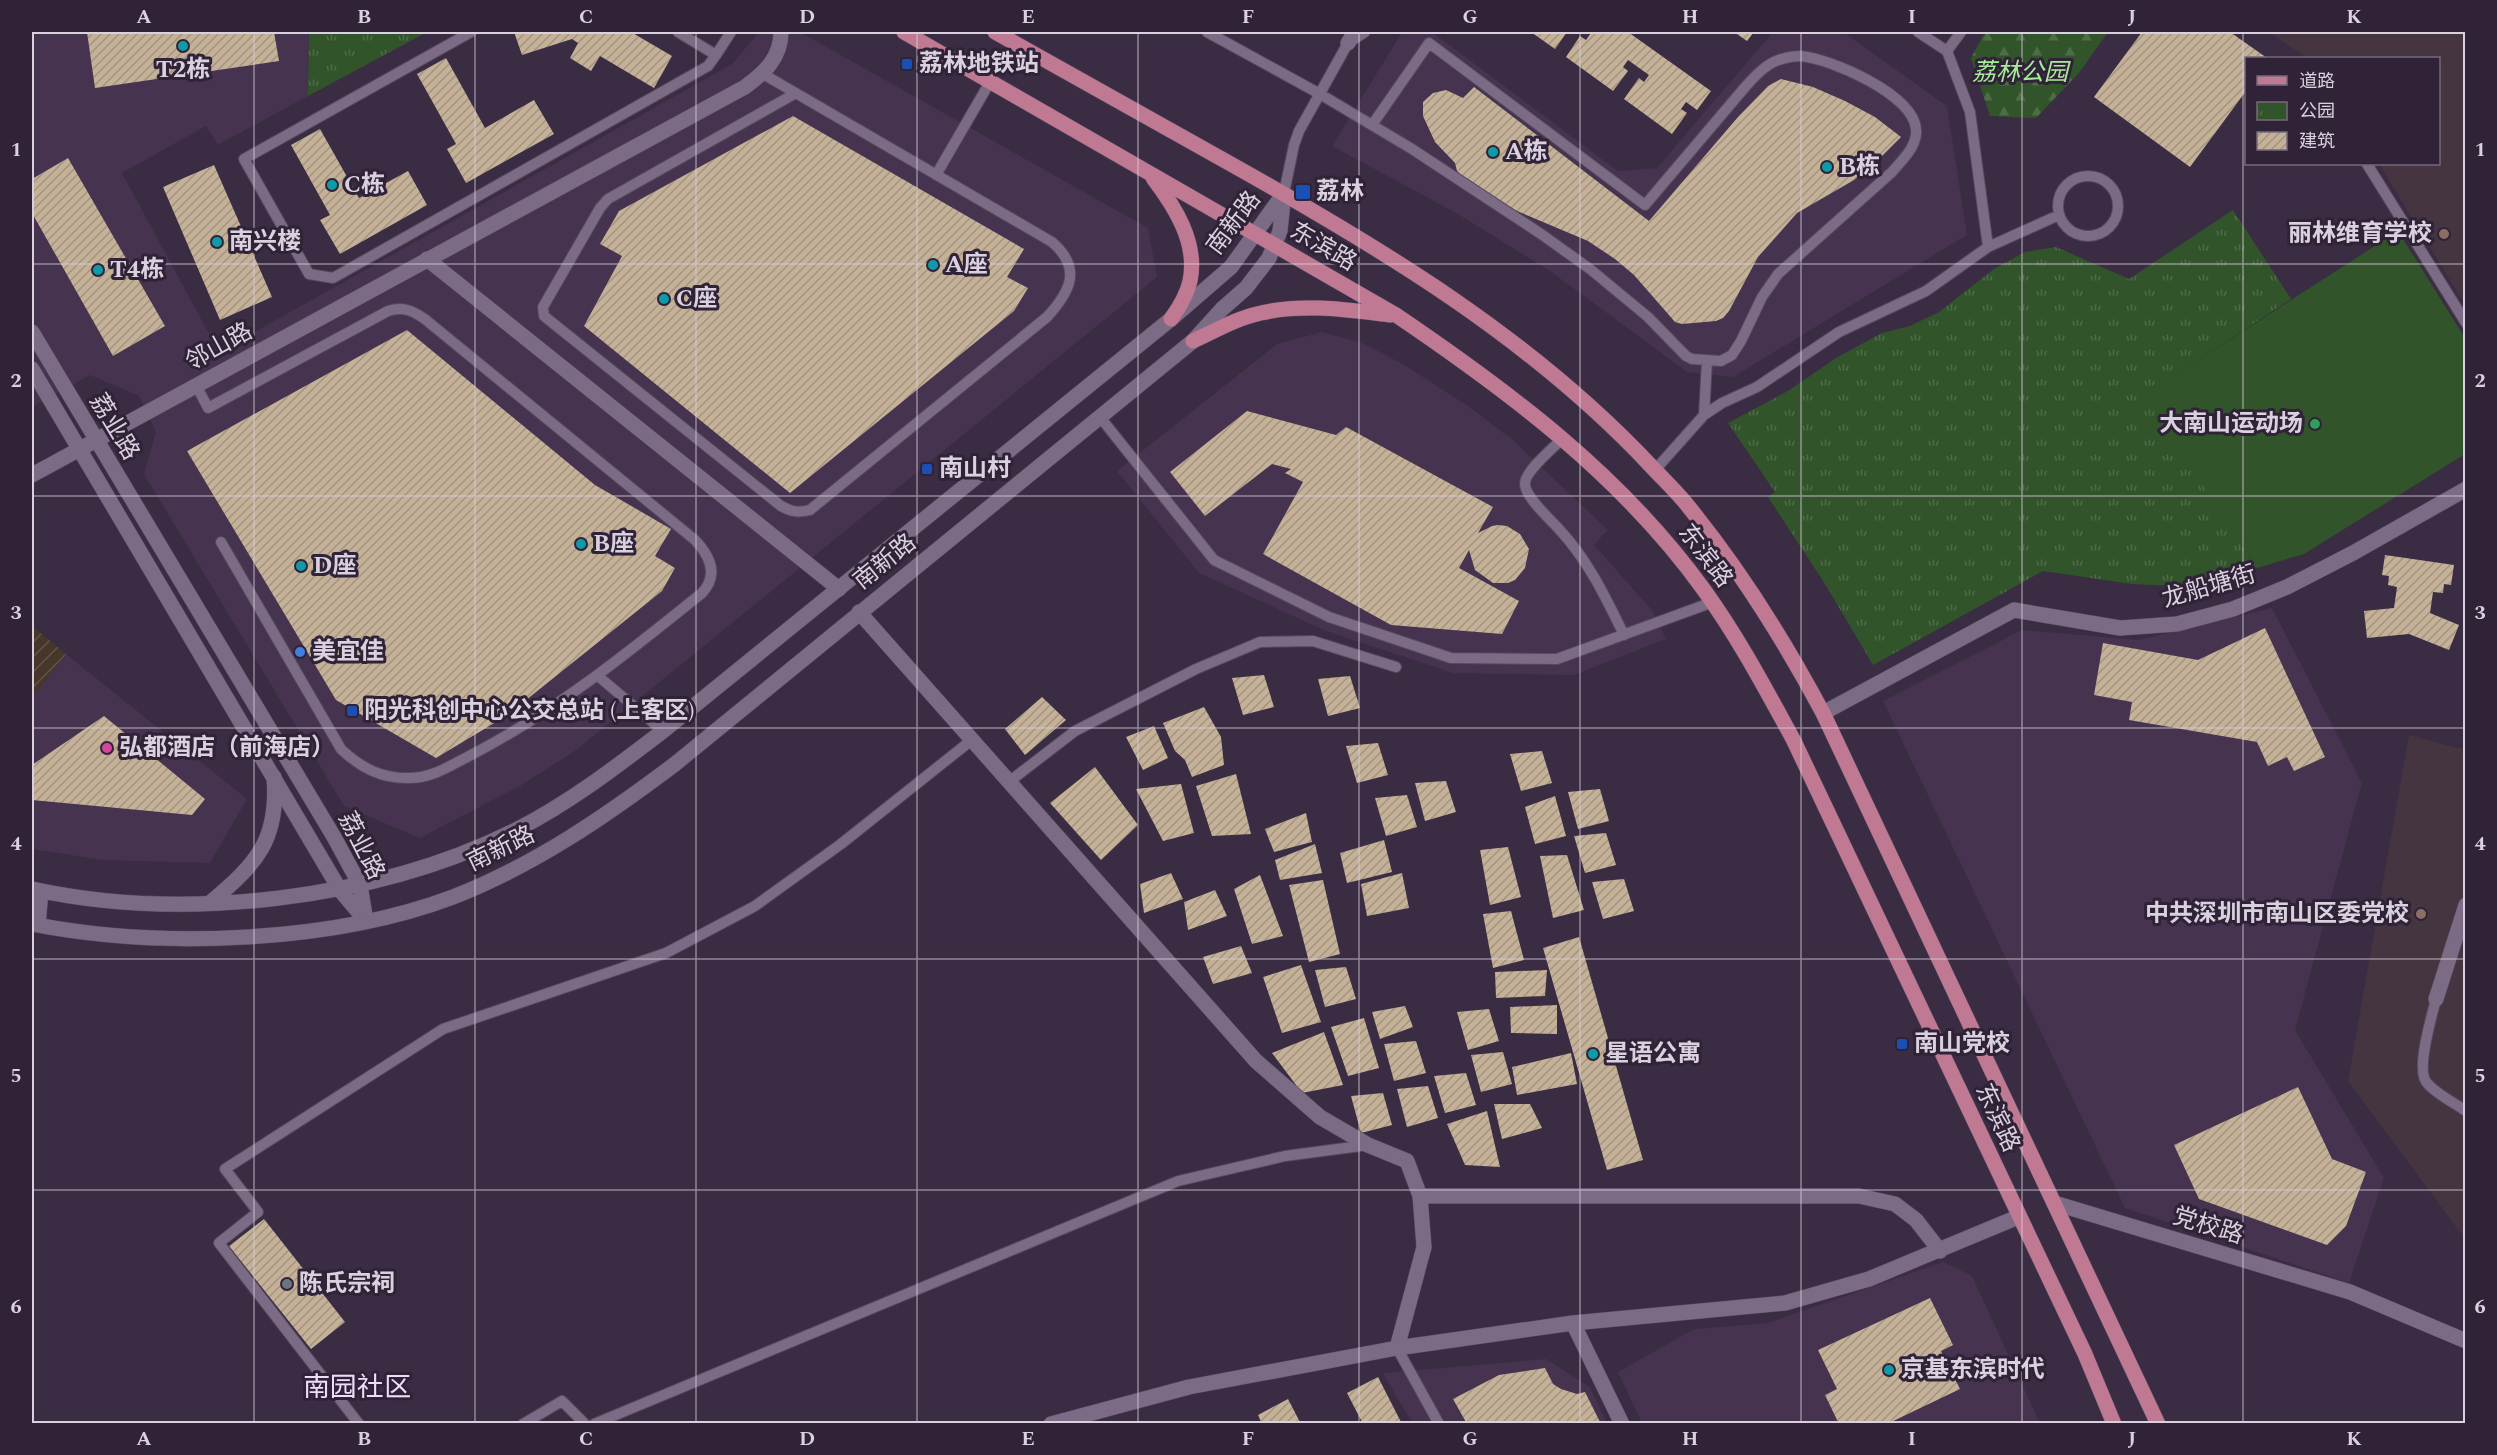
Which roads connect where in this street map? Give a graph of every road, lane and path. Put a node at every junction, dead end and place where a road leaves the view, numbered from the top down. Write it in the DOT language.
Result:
graph roads {
  1 [pos="471,32"];
  2 [pos="678,32"];
  3 [pos="731,32"];
  4 [pos="781,32"];
  5 [pos="904,32"];
  6 [pos="994,32"];
  7 [pos="1207,32"];
  8 [pos="1365,32"];
  9 [pos="1918,32"];
  10 [pos="1961,32"];
  11 [pos="1352,37"];
  12 [pos="1947,51"];
  13 [pos="716,55"];
  14 [pos="763,74"];
  15 [pos="990,82"];
  16 [pos="796,93"];
  17 [pos="1320,94"];
  18 [pos="1372,125"];
  19 [pos="2368,165"];
  20 [pos="1148,171"];
  21 [pos="936,175"];
  22 [pos="1284,193"];
  23 [pos="2060,215"];
  24 [pos="1256,234"];
  25 [pos="1275,245"];
  26 [pos="1988,247"];
  27 [pos="427,259"];
  28 [pos="1396,315"];
  29 [pos="1172,319"];
  30 [pos="2466,323"];
  31 [pos="32,332"];
  32 [pos="1193,341"];
  33 [pos="1707,361"];
  34 [pos="32,369"];
  35 [pos="196,385"];
  36 [pos="1704,415"];
  37 [pos="1100,417"];
  38 [pos="1562,439"];
  39 [pos="96,440"];
  40 [pos="79,449"];
  41 [pos="1655,470"];
  42 [pos="32,475"];
  43 [pos="2466,489"];
  44 [pos="221,542"];
  45 [pos="839,589"];
  46 [pos="1713,602"];
  47 [pos="859,612"];
  48 [pos="1624,635"];
  49 [pos="1396,667"];
  50 [pos="598,676"];
  51 [pos="1823,713"];
  52 [pos="663,731"];
  53 [pos="973,739"];
  54 [pos="274,777"];
  55 [pos="1011,781"];
  56 [pos="360,885"];
  57 [pos="36,890"];
  58 [pos="340,890"];
  59 [pos="211,902"];
  60 [pos="2466,905"];
  61 [pos="366,921"];
  62 [pos="35,924"];
  63 [pos="2436,999"];
  64 [pos="2466,1111"];
  65 [pos="1368,1145"];
  66 [pos="1420,1196"];
  67 [pos="2054,1203"];
  68 [pos="2019,1217"];
  69 [pos="1940,1251"];
  70 [pos="1573,1323"];
  71 [pos="2466,1341"];
  72 [pos="1397,1348"];
  73 [pos="359,1424"];
  74 [pos="523,1424"];
  75 [pos="585,1424"];
  76 [pos="594,1424"];
  77 [pos="1051,1424"];
  78 [pos="1439,1424"];
  79 [pos="1622,1424"];
  80 [pos="2114,1424"];
  81 [pos="2158,1424"];
  1 -- 13 [label="lane"];
  2 -- 13 [label="lane"];
  3 -- 13 [label="lane"];
  4 -- 14 [label="street"];
  5 -- 15 [label="main road, 东滨路"];
  6 -- 22 [label="main road, 东滨路"];
  7 -- 17 [label="lane"];
  8 -- 11 [label="lane"];
  9 -- 12 [label="lane"];
  10 -- 12 [label="lane"];
  11 -- 17 [label="lane"];
  12 -- 26 [label="lane"];
  14 -- 16 [label="lane"];
  14 -- 27 [label="street, 邻山路"];
  15 -- 20 [label="main road, 东滨路"];
  15 -- 21 [label="lane"];
  16 -- 21 [label="lane"];
  16 -- 21 [label="lane"];
  17 -- 18 [label="lane"];
  17 -- 22 [label="lane"];
  18 -- 33 [label="lane"];
  18 -- 33 [label="lane"];
  19 -- 30 [label="lane"];
  20 -- 24 [label="main road, 东滨路"];
  20 -- 29 [label="main road"];
  22 -- 24 [label="street, 南新路"];
  22 -- 25 [label="street, 南新路"];
  22 -- 41 [label="main road, 东滨路"];
  23 -- 23 [label="lane"];
  23 -- 26 [label="lane"];
  24 -- 25 [label="main road, 东滨路"];
  24 -- 29 [label="street, 南新路"];
  25 -- 28 [label="main road, 东滨路"];
  25 -- 32 [label="street, 南新路"];
  26 -- 36 [label="lane"];
  27 -- 35 [label="street, 邻山路"];
  27 -- 45 [label="street"];
  28 -- 32 [label="main road"];
  28 -- 38 [label="main road, 东滨路"];
  29 -- 45 [label="street, 南新路"];
  31 -- 39 [label="street, 荔业路"];
  32 -- 37 [label="street, 南新路"];
  33 -- 36 [label="lane"];
  34 -- 40 [label="street, 荔业路"];
  35 -- 39 [label="street, 邻山路"];
  35 -- 50 [label="lane"];
  36 -- 41 [label="lane"];
  37 -- 47 [label="street, 南新路"];
  37 -- 48 [label="lane"];
  38 -- 46 [label="main road, 东滨路"];
  38 -- 48 [label="lane"];
  39 -- 40 [label="street, 邻山路"];
  39 -- 56 [label="street, 荔业路"];
  40 -- 42 [label="street, 邻山路"];
  40 -- 54 [label="street, 荔业路"];
  41 -- 51 [label="main road, 东滨路"];
  43 -- 51 [label="street, 龙船塘街"];
  44 -- 50 [label="lane"];
  45 -- 52 [label="street, 南新路"];
  46 -- 48 [label="lane"];
  46 -- 68 [label="main road, 东滨路"];
  47 -- 53 [label="street"];
  47 -- 61 [label="street, 南新路"];
  49 -- 55 [label="lane"];
  50 -- 52 [label="lane"];
  51 -- 67 [label="main road, 东滨路"];
  52 -- 56 [label="street, 南新路"];
  53 -- 55 [label="street"];
  53 -- 73 [label="lane"];
  54 -- 58 [label="street, 荔业路"];
  54 -- 59 [label="street"];
  55 -- 65 [label="street"];
  56 -- 58 [label="street, 南新路"];
  56 -- 61 [label="street, 荔业路"];
  57 -- 59 [label="street, 南新路"];
  57 -- 62 [label="street"];
  58 -- 59 [label="street, 南新路"];
  58 -- 61 [label="street, 荔业路"];
  60 -- 63 [label="street"];
  61 -- 62 [label="street, 南新路"];
  63 -- 64 [label="lane"];
  65 -- 66 [label="street"];
  65 -- 76 [label="lane"];
  66 -- 69 [label="street"];
  66 -- 72 [label="street"];
  67 -- 71 [label="street, 党校路"];
  67 -- 81 [label="main road, 东滨路"];
  68 -- 69 [label="street"];
  68 -- 80 [label="main road, 东滨路"];
  69 -- 70 [label="street"];
  70 -- 72 [label="street"];
  70 -- 79 [label="street"];
  72 -- 77 [label="street"];
  72 -- 78 [label="lane"];
  74 -- 75 [label="lane"];
}
